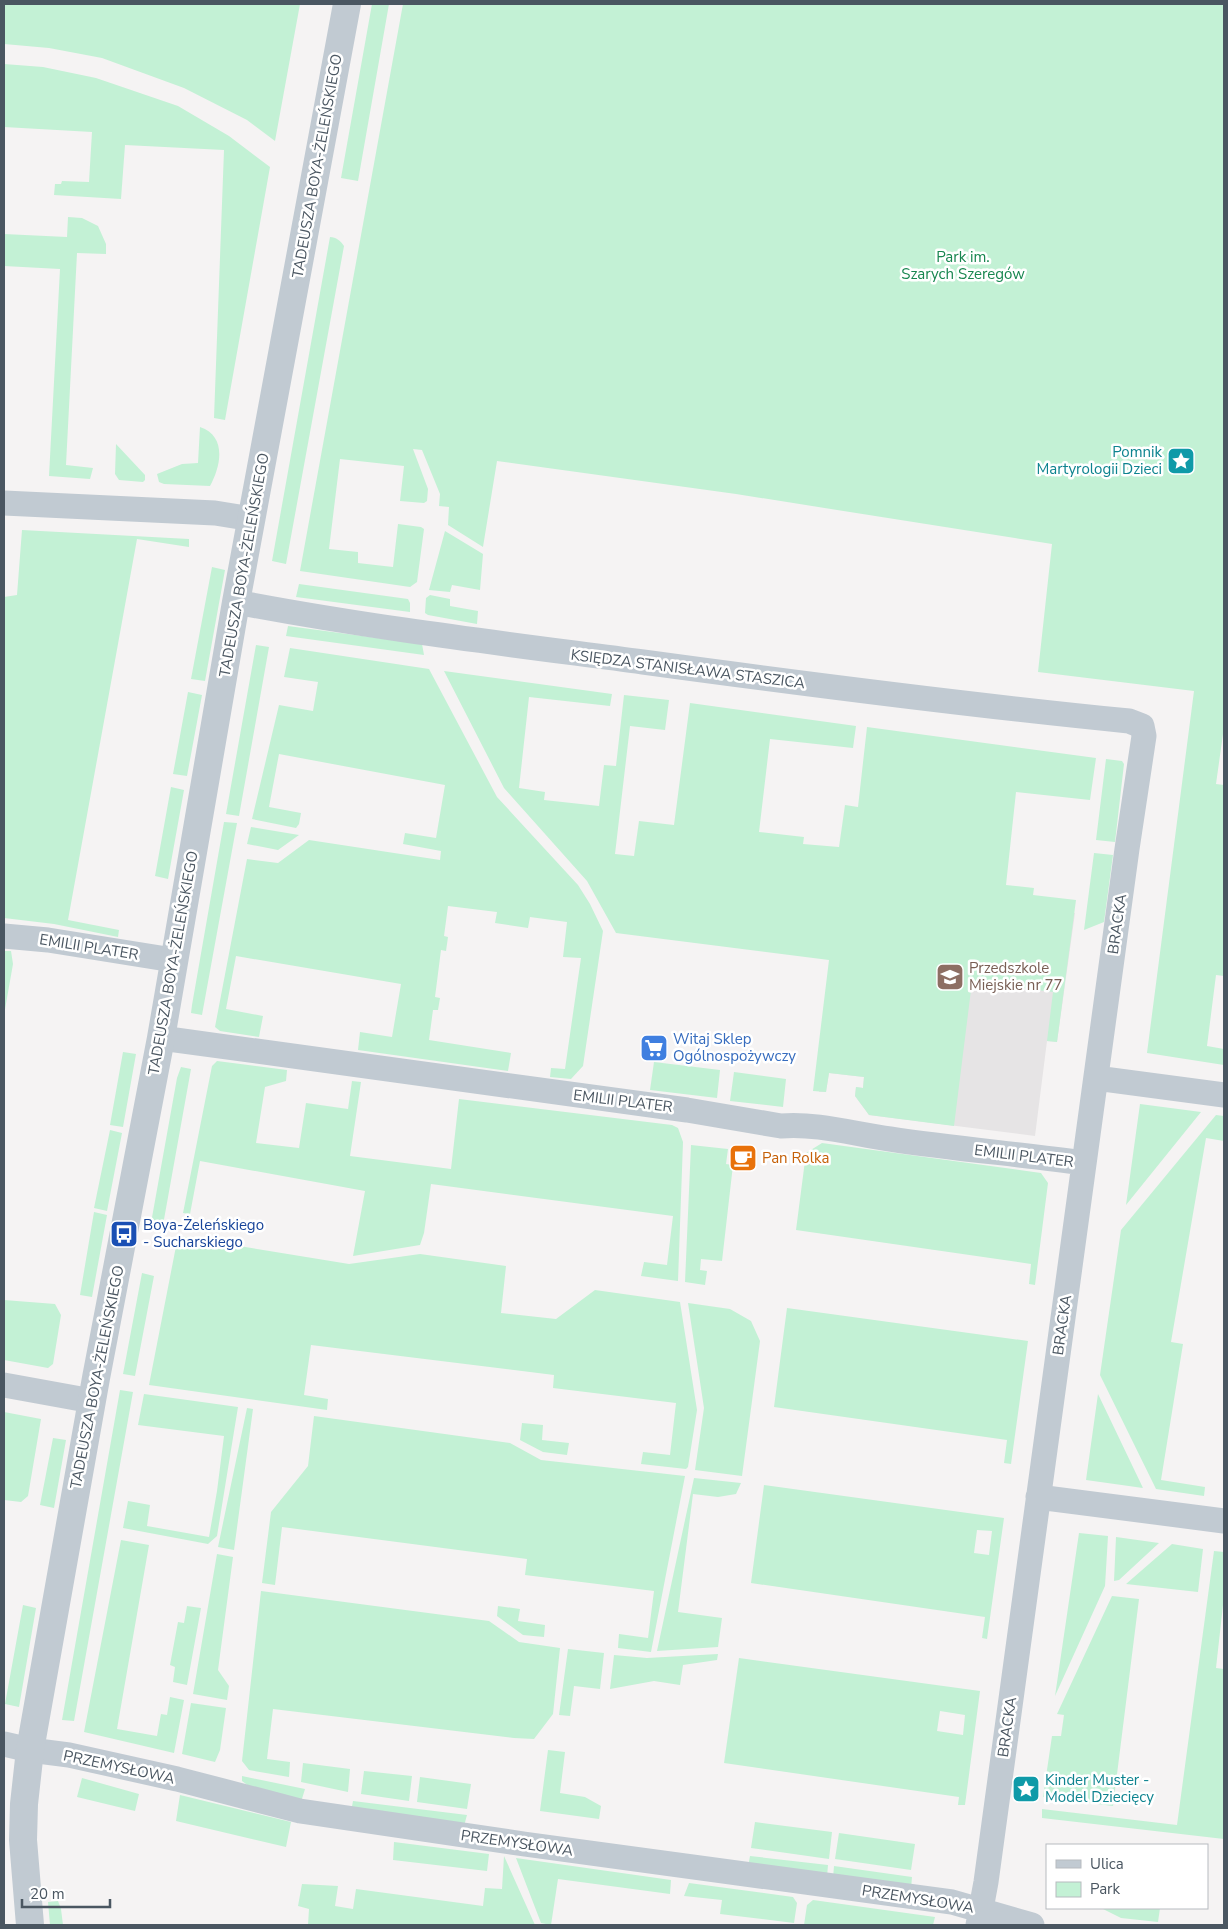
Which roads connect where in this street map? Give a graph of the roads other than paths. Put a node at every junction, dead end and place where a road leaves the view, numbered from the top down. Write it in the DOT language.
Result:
graph roads {
  1 [pos="347,4"];
  2 [pos="4,503"];
  3 [pos="252,519"];
  4 [pos="236,602"];
  5 [pos="1142,726"];
  6 [pos="4,936"];
  7 [pos="173,960"];
  8 [pos="161,1038"];
  9 [pos="1096,1078"];
  10 [pos="1224,1095"];
  11 [pos="1084,1163"];
  12 [pos="4,1385"];
  13 [pos="92,1401"];
  14 [pos="1038,1497"];
  15 [pos="1224,1521"];
  16 [pos="4,1744"];
  17 [pos="30,1750"];
  18 [pos="980,1917"];
  19 [pos="30,1925"];
  20 [pos="1032,1925"];
  1 -- 3 [label="street, TADEUSZA BOYA-ŻELEŃSKIEGO"];
  2 -- 3 [label="street"];
  3 -- 4 [label="street, TADEUSZA BOYA-ŻELEŃSKIEGO"];
  4 -- 5 [label="street, KSIĘDZA STANISŁAWA STASZICA"];
  4 -- 7 [label="street, TADEUSZA BOYA-ŻELEŃSKIEGO"];
  5 -- 9 [label="street, BRACKA"];
  6 -- 7 [label="street, EMILII PLATER"];
  7 -- 8 [label="street, TADEUSZA BOYA-ŻELEŃSKIEGO"];
  8 -- 11 [label="street, EMILII PLATER"];
  8 -- 13 [label="street, TADEUSZA BOYA-ŻELEŃSKIEGO"];
  9 -- 10 [label="street"];
  9 -- 11 [label="street, BRACKA"];
  11 -- 14 [label="street, BRACKA"];
  12 -- 13 [label="street"];
  13 -- 17 [label="street, TADEUSZA BOYA-ŻELEŃSKIEGO"];
  14 -- 15 [label="street"];
  14 -- 18 [label="street, BRACKA"];
  16 -- 17 [label="street, PRZEMYSŁOWA"];
  17 -- 18 [label="street, PRZEMYSŁOWA"];
  17 -- 19 [label="street, TADEUSZA BOYA-ŻELEŃSKIEGO"];
  18 -- 20 [label="street, PRZEMYSŁOWA"];
}
